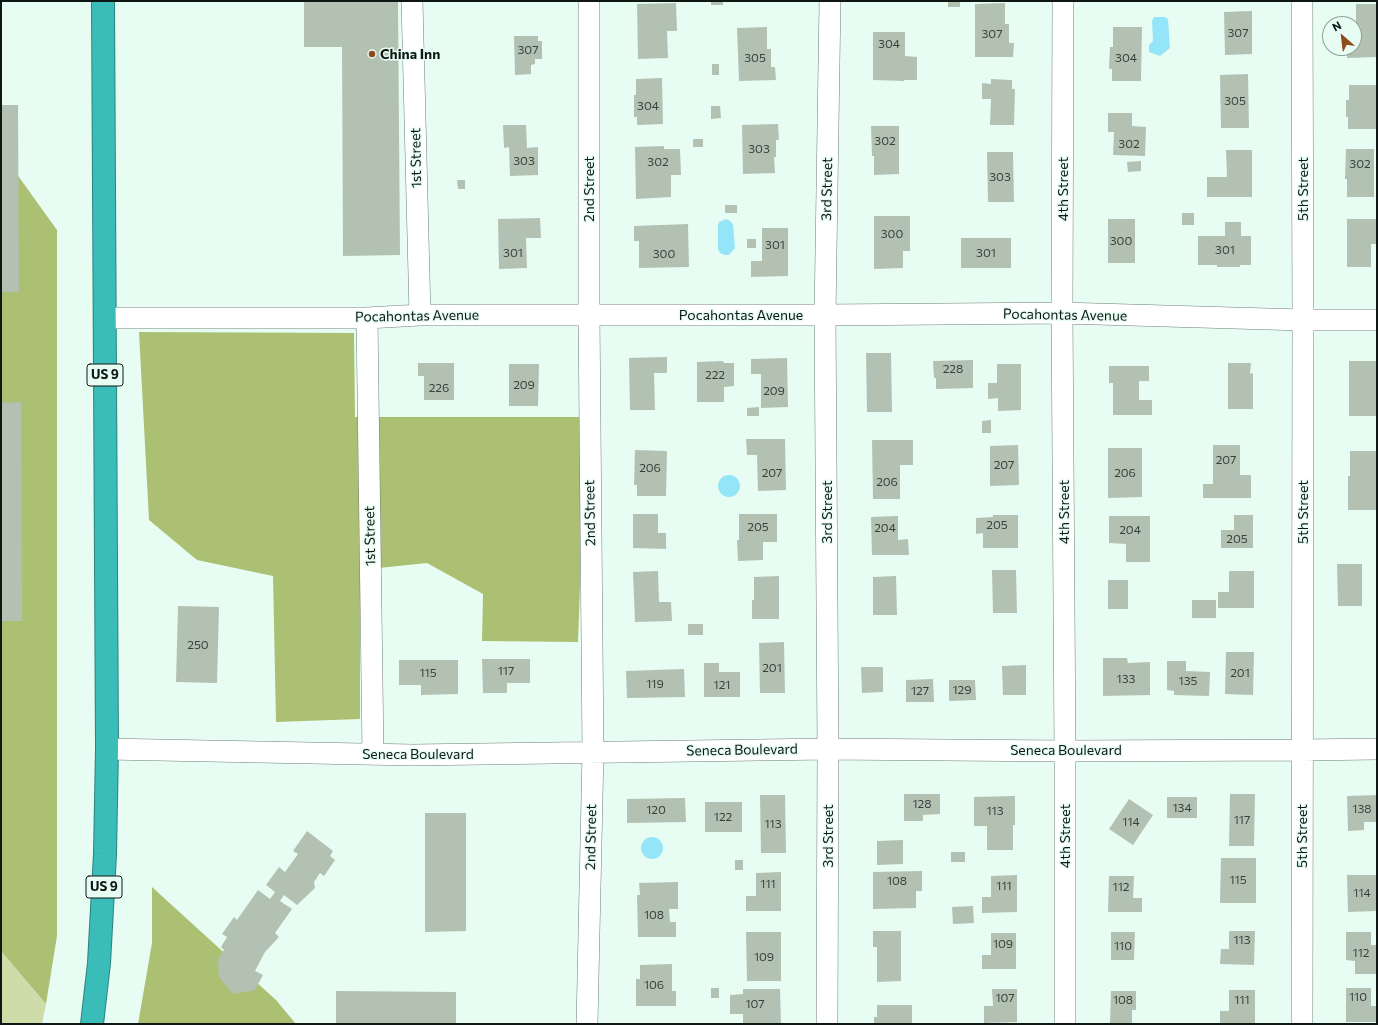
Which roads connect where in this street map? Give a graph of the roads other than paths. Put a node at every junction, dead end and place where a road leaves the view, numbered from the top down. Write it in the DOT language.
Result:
graph roads {
  1 [pos="103,1"];
  2 [pos="412,1"];
  3 [pos="589,1"];
  4 [pos="830,1"];
  5 [pos="1064,1"];
  6 [pos="1302,1"];
  7 [pos="1062,313"];
  8 [pos="420,315"];
  9 [pos="589,315"];
  10 [pos="826,315"];
  11 [pos="105,318"];
  12 [pos="367,318"];
  13 [pos="1303,320"];
  14 [pos="1377,320"];
  15 [pos="107,749"];
  16 [pos="828,749"];
  17 [pos="1377,749"];
  18 [pos="1302,750"];
  19 [pos="1065,751"];
  20 [pos="593,752"];
  21 [pos="374,754"];
  22 [pos="92,1024"];
  23 [pos="587,1024"];
  24 [pos="827,1024"];
  25 [pos="1065,1024"];
  26 [pos="1302,1024"];
  1 -- 11 [label="highway, US 9"];
  2 -- 8 [label="street, 1st Street"];
  3 -- 9 [label="street, 2nd Street"];
  4 -- 10 [label="street, 3rd Street"];
  5 -- 7 [label="street, 4th Street"];
  6 -- 13 [label="street, 5th Street"];
  7 -- 10 [label="street, Pocahontas Avenue"];
  7 -- 13 [label="street, Pocahontas Avenue"];
  7 -- 19 [label="street, 4th Street"];
  8 -- 9 [label="street, Pocahontas Avenue"];
  8 -- 12 [label="street, Pocahontas Avenue"];
  9 -- 10 [label="street, Pocahontas Avenue"];
  9 -- 20 [label="street, 2nd Street"];
  10 -- 16 [label="street, 3rd Street"];
  11 -- 12 [label="street, Pocahontas Avenue"];
  11 -- 15 [label="highway, US 9"];
  12 -- 21 [label="street, 1st Street"];
  13 -- 14 [label="street, Pocahontas Avenue"];
  13 -- 18 [label="street, 5th Street"];
  15 -- 21 [label="street, Seneca Boulevard"];
  15 -- 22 [label="highway, US 9"];
  16 -- 19 [label="street, Seneca Boulevard"];
  16 -- 20 [label="street, Seneca Boulevard"];
  16 -- 24 [label="street, 3rd Street"];
  17 -- 18 [label="street, Seneca Boulevard"];
  18 -- 19 [label="street, Seneca Boulevard"];
  18 -- 26 [label="street, 5th Street"];
  19 -- 25 [label="street, 4th Street"];
  20 -- 21 [label="street, Seneca Boulevard"];
  20 -- 23 [label="street, 2nd Street"];
}
